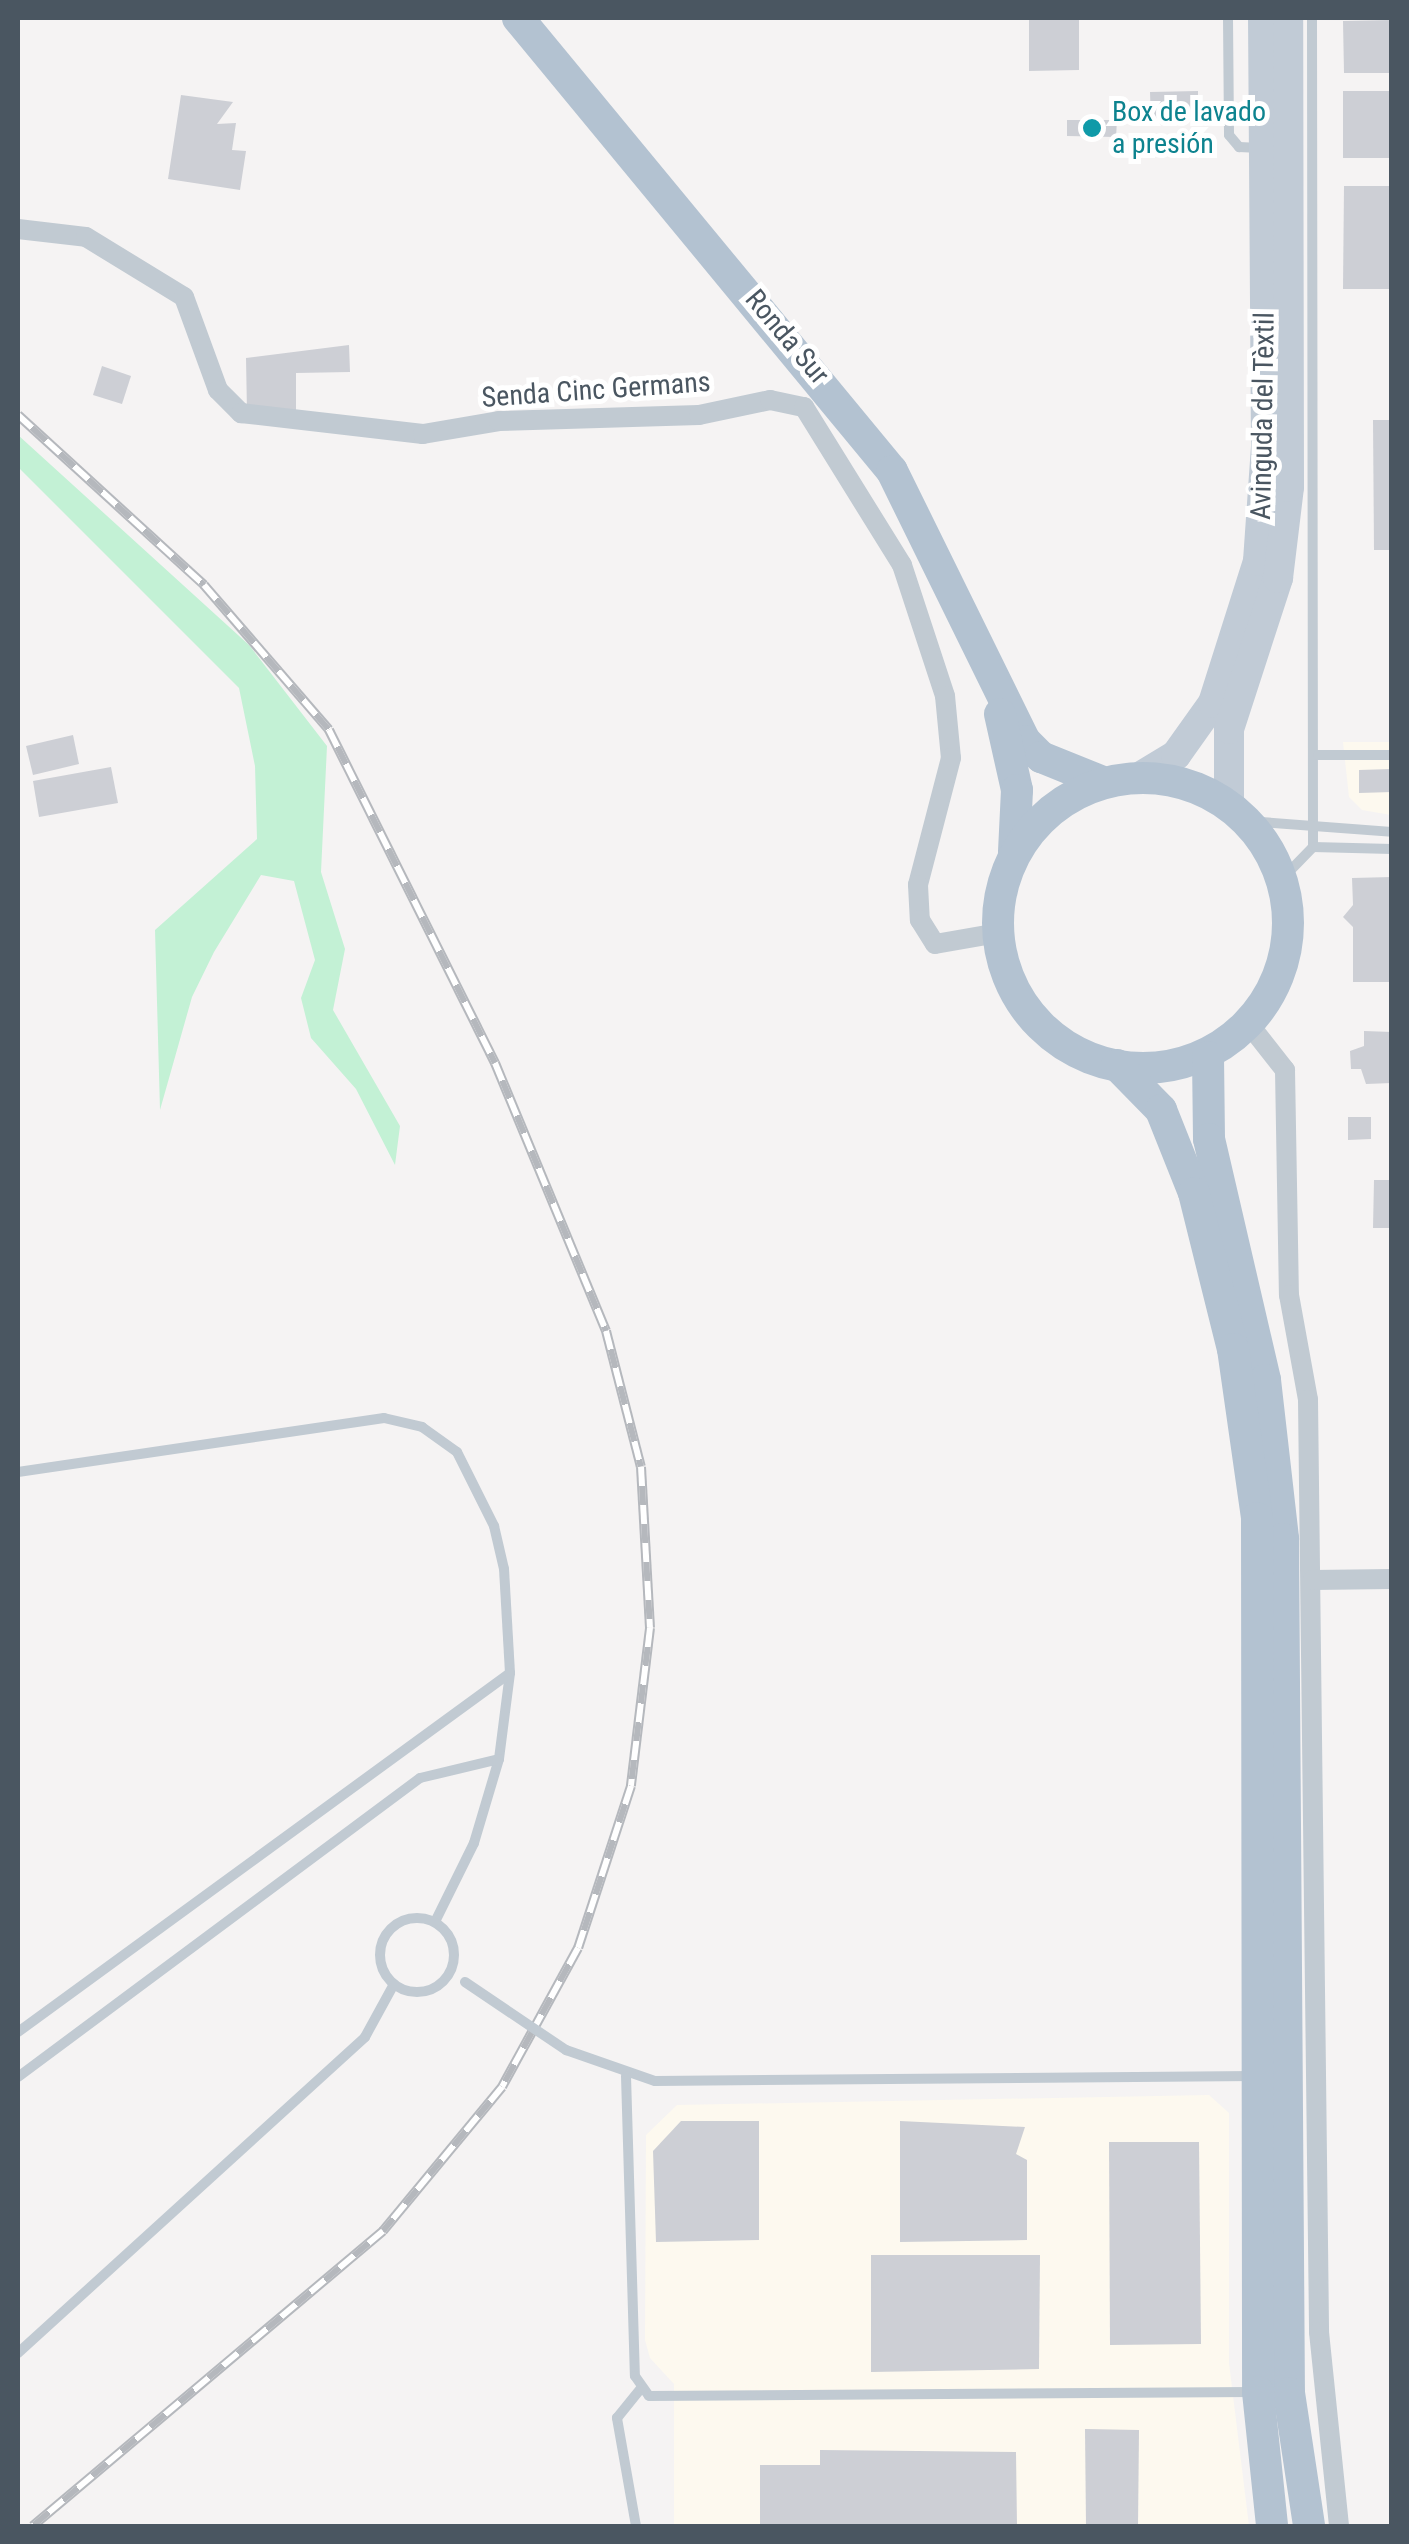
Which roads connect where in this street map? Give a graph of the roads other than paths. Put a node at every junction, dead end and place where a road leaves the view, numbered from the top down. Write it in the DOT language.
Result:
graph roads {
  1 [pos="518,18"];
  2 [pos="1228,18"];
  3 [pos="1263,18"];
  4 [pos="1288,18"];
  5 [pos="1312,18"];
  6 [pos="1264,148"];
  7 [pos="18,229"];
  8 [pos="996,694"];
  9 [pos="1318,755"];
  10 [pos="1392,755"];
  11 [pos="1141,776"];
  12 [pos="1103,782"];
  13 [pos="1238,813"];
  14 [pos="1318,823"];
  15 [pos="1392,832"];
  16 [pos="1313,847"];
  17 [pos="1392,850"];
  18 [pos="1014,854"];
  19 [pos="1281,880"];
  20 [pos="998,933"];
  21 [pos="1248,1023"];
  22 [pos="1208,1056"];
  23 [pos="1116,1065"];
  24 [pos="18,1472"];
  25 [pos="1392,1579"];
  26 [pos="1314,1580"];
  27 [pos="510,1673"];
  28 [pos="499,1759"];
  29 [pos="435,1922"];
  30 [pos="449,1974"];
  31 [pos="394,1984"];
  32 [pos="18,2032"];
  33 [pos="626,2076"];
  34 [pos="1261,2076"];
  35 [pos="18,2077"];
  36 [pos="18,2353"];
  37 [pos="642,2386"];
  38 [pos="1258,2392"];
  39 [pos="636,2526"];
  40 [pos="1272,2526"];
  41 [pos="1309,2526"];
  42 [pos="1339,2526"];
  1 -- 8 [label="main road, Ronda Sur"];
  2 -- 6 [label="lane"];
  3 -- 6 [label="street, Avinguda del Tèxtil"];
  4 -- 13 [label="street, Avinguda del Tèxtil"];
  5 -- 9 [label="lane"];
  6 -- 11 [label="street, Avinguda del Tèxtil"];
  7 -- 20 [label="street, Senda Cinc Germans"];
  8 -- 12 [label="main road, Ronda Sur"];
  8 -- 18 [label="main road, Ronda Sur"];
  9 -- 10 [label="lane"];
  9 -- 14 [label="lane"];
  11 -- 12 [label="main road"];
  11 -- 13 [label="main road"];
  12 -- 18 [label="main road"];
  13 -- 14 [label="lane"];
  13 -- 19 [label="main road"];
  14 -- 15 [label="lane"];
  14 -- 16 [label="lane"];
  16 -- 17 [label="lane"];
  16 -- 19 [label="lane"];
  18 -- 20 [label="main road"];
  19 -- 21 [label="main road"];
  20 -- 23 [label="main road"];
  21 -- 22 [label="main road"];
  21 -- 26 [label="street"];
  22 -- 23 [label="main road"];
  22 -- 41 [label="main road"];
  23 -- 34 [label="main road"];
  24 -- 27 [label="lane"];
  25 -- 26 [label="street"];
  26 -- 42 [label="street"];
  27 -- 28 [label="lane"];
  27 -- 32 [label="lane"];
  28 -- 29 [label="lane"];
  28 -- 35 [label="lane"];
  29 -- 30 [label="lane"];
  29 -- 31 [label="lane"];
  30 -- 31 [label="lane"];
  30 -- 33 [label="lane, bridge"];
  31 -- 36 [label="lane"];
  33 -- 34 [label="lane"];
  33 -- 37 [label="lane"];
  34 -- 38 [label="main road"];
  37 -- 38 [label="lane"];
  37 -- 39 [label="lane"];
  38 -- 40 [label="main road"];
}
